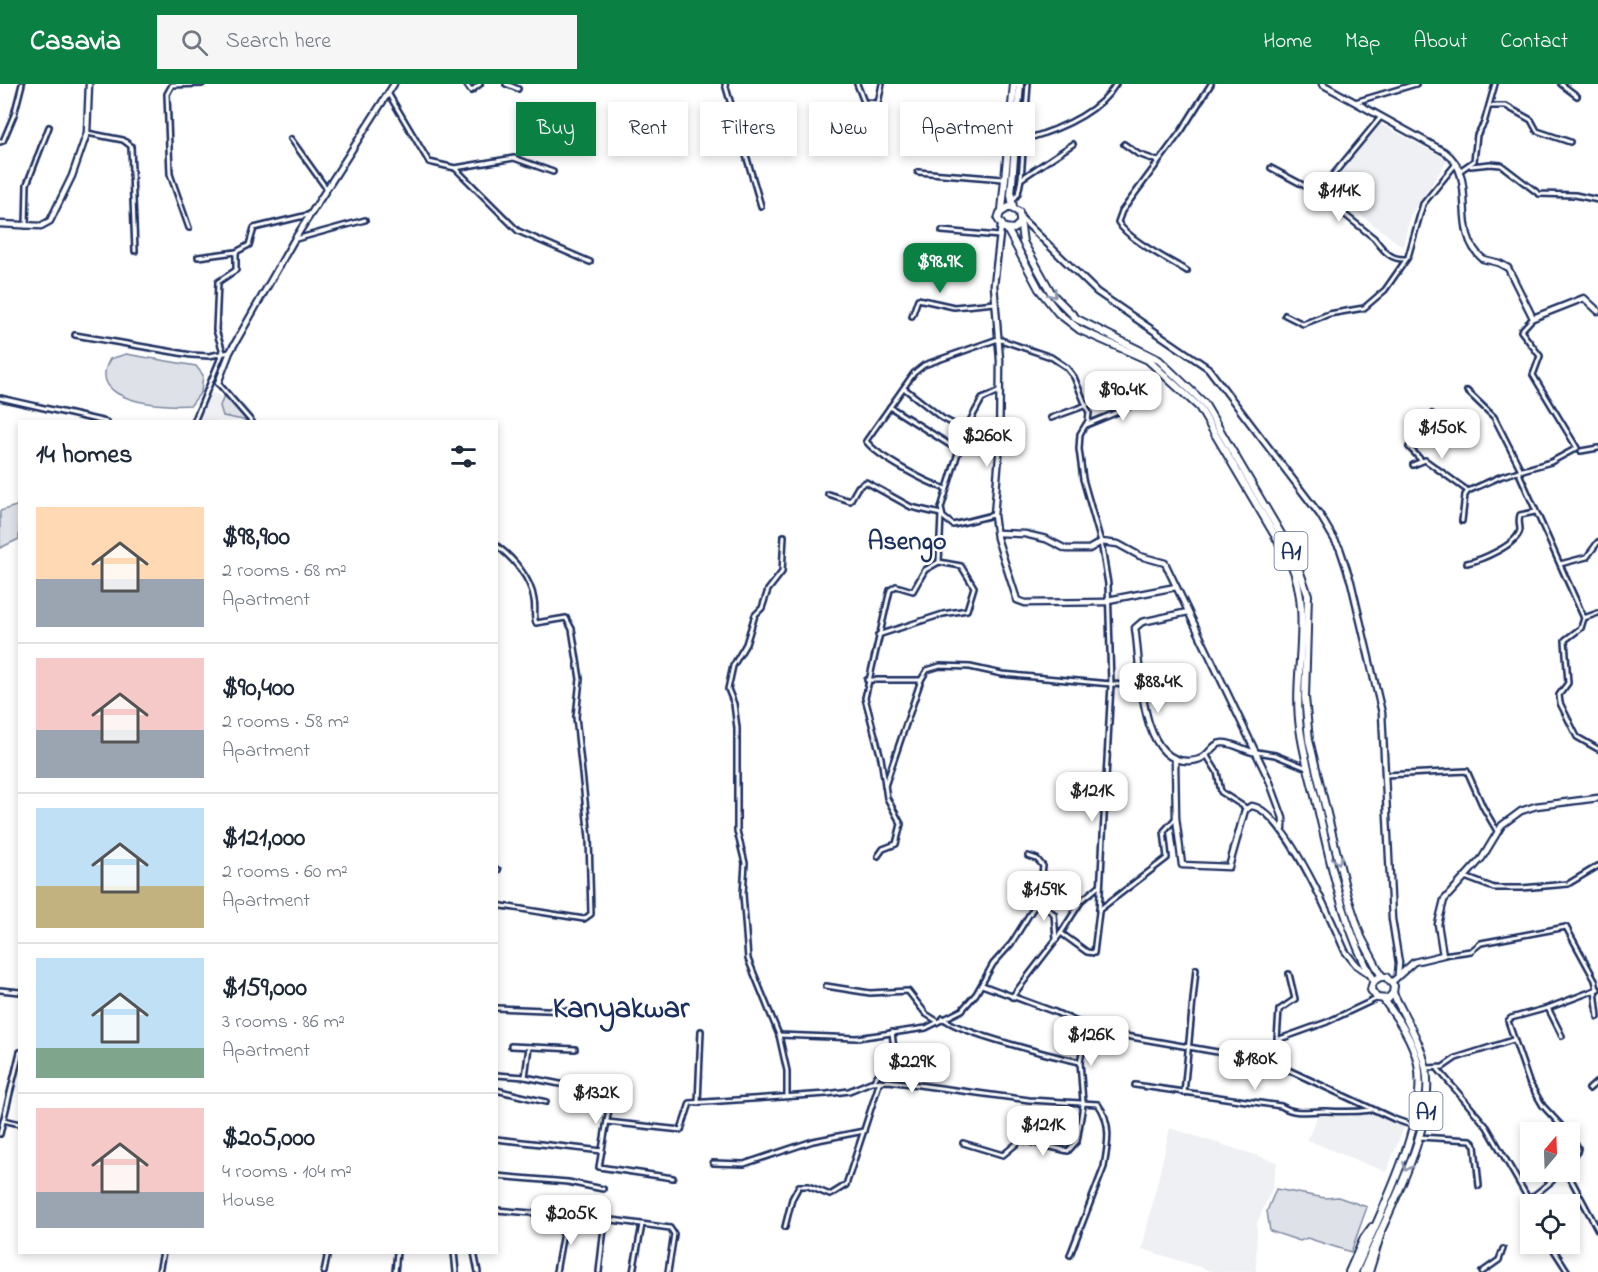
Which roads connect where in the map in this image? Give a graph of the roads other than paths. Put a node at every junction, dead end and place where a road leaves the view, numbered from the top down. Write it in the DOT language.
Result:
graph roads {
  1 [pos="22,84"];
  2 [pos="89,84"];
  3 [pos="202,84"];
  4 [pos="394,84"];
  5 [pos="466,84"];
  6 [pos="480,84"];
  7 [pos="506,84"];
  8 [pos="725,84"];
  9 [pos="857,84"];
  10 [pos="882,84"];
  11 [pos="1014,84"];
  12 [pos="1020,84"];
  13 [pos="1028,84"];
  14 [pos="1116,84"];
  15 [pos="1211,84"];
  16 [pos="1322,84"];
  17 [pos="1416,84"];
  18 [pos="1496,84"];
  19 [pos="1561,84"];
  20 [pos="518,89"];
  21 [pos="388,93"];
  22 [pos="1577,96"];
  23 [pos="1026,102"];
  24 [pos="1352,102"];
  25 [pos="1490,105"];
  26 [pos="1380,118"];
  27 [pos="49,127"];
  28 [pos="87,133"];
  29 [pos="1035,136"];
  30 [pos="291,139"];
  31 [pos="0,142"];
  32 [pos="1570,142"];
  33 [pos="1073,144"];
  34 [pos="1124,144"];
  35 [pos="1022,156"];
  36 [pos="1158,161"];
  37 [pos="1456,164"];
  38 [pos="1471,166"];
  39 [pos="455,168"];
  40 [pos="1271,168"];
  41 [pos="1461,170"];
  42 [pos="553,172"];
  43 [pos="918,172"];
  44 [pos="1005,179"];
  45 [pos="1021,179"];
  46 [pos="326,188"];
  47 [pos="1318,193"];
  48 [pos="1598,200"];
  49 [pos="1012,204"];
  50 [pos="761,206"];
  51 [pos="1002,210"];
  52 [pos="308,215"];
  53 [pos="365,220"];
  54 [pos="1021,221"];
  55 [pos="0,224"];
  56 [pos="26,225"];
  57 [pos="189,228"];
  58 [pos="1004,228"];
  59 [pos="942,231"];
  60 [pos="999,236"];
  61 [pos="294,240"];
  62 [pos="135,250"];
  63 [pos="236,252"];
  64 [pos="198,257"];
  65 [pos="1407,259"];
  66 [pos="590,262"];
  67 [pos="1187,271"];
  68 [pos="996,302"];
  69 [pos="1598,311"];
  70 [pos="1285,315"];
  71 [pos="912,316"];
  72 [pos="1533,318"];
  73 [pos="75,335"];
  74 [pos="998,339"];
  75 [pos="223,352"];
  76 [pos="230,352"];
  77 [pos="218,383"];
  78 [pos="905,389"];
  79 [pos="1000,391"];
  80 [pos="1467,392"];
  81 [pos="1148,395"];
  82 [pos="0,398"];
  83 [pos="1087,405"];
  84 [pos="890,407"];
  85 [pos="1432,414"];
  86 [pos="1051,418"];
  87 [pos="97,420"];
  88 [pos="195,420"];
  89 [pos="250,420"];
  90 [pos="1086,425"];
  91 [pos="965,430"];
  92 [pos="1598,448"];
  93 [pos="958,450"];
  94 [pos="1581,451"];
  95 [pos="1421,460"];
  96 [pos="1413,465"];
  97 [pos="1519,470"];
  98 [pos="946,489"];
  99 [pos="1468,491"];
  100 [pos="828,494"];
  101 [pos="1535,512"];
  102 [pos="941,514"];
  103 [pos="994,515"];
  104 [pos="1462,521"];
  105 [pos="997,533"];
  106 [pos="784,536"];
  107 [pos="1101,542"];
  108 [pos="1598,542"];
  109 [pos="498,547"];
  110 [pos="939,562"];
  111 [pos="1467,563"];
  112 [pos="1560,564"];
  113 [pos="1176,587"];
  114 [pos="1108,601"];
  115 [pos="1188,612"];
  116 [pos="1598,613"];
  117 [pos="1584,618"];
  118 [pos="878,635"];
  119 [pos="867,680"];
  120 [pos="921,680"];
  121 [pos="1111,684"];
  122 [pos="1143,686"];
  123 [pos="1598,749"];
  124 [pos="1253,752"];
  125 [pos="1207,756"];
  126 [pos="1175,760"];
  127 [pos="1309,768"];
  128 [pos="1385,775"];
  129 [pos="885,786"];
  130 [pos="1598,798"];
  131 [pos="1246,808"];
  132 [pos="1176,818"];
  133 [pos="1283,829"];
  134 [pos="1497,831"];
  135 [pos="878,856"];
  136 [pos="1028,856"];
  137 [pos="1598,866"];
  138 [pos="1465,877"];
  139 [pos="1099,886"];
  140 [pos="1037,902"];
  141 [pos="498,905"];
  142 [pos="1099,910"];
  143 [pos="1061,933"];
  144 [pos="1056,940"];
  145 [pos="1443,955"];
  146 [pos="1196,969"];
  147 [pos="1289,974"];
  148 [pos="1370,974"];
  149 [pos="1398,974"];
  150 [pos="1382,977"];
  151 [pos="1374,981"];
  152 [pos="1392,982"];
  153 [pos="982,985"];
  154 [pos="826,986"];
  155 [pos="1597,989"];
  156 [pos="0,990"];
  157 [pos="18,992"];
  158 [pos="1393,993"];
  159 [pos="1012,996"];
  160 [pos="1381,999"];
  161 [pos="498,1008"];
  162 [pos="1548,1008"];
  163 [pos="584,1015"];
  164 [pos="1598,1017"];
  165 [pos="944,1018"];
  166 [pos="937,1021"];
  167 [pos="1088,1029"];
  168 [pos="701,1031"];
  169 [pos="892,1032"];
  170 [pos="779,1035"];
  171 [pos="1562,1036"];
  172 [pos="1513,1040"];
  173 [pos="511,1046"];
  174 [pos="529,1047"];
  175 [pos="1189,1047"];
  176 [pos="575,1049"];
  177 [pos="18,1060"];
  178 [pos="1080,1062"];
  179 [pos="1426,1068"];
  180 [pos="1437,1069"];
  181 [pos="498,1075"];
  182 [pos="525,1077"];
  183 [pos="880,1081"];
  184 [pos="1598,1081"];
  185 [pos="874,1082"];
  186 [pos="1135,1085"];
  187 [pos="570,1086"];
  188 [pos="1589,1089"];
  189 [pos="498,1090"];
  190 [pos="1184,1093"];
  191 [pos="788,1096"];
  192 [pos="546,1101"];
  193 [pos="610,1103"];
  194 [pos="698,1103"];
  195 [pos="1083,1103"];
  196 [pos="0,1104"];
  197 [pos="6,1106"];
  198 [pos="1373,1110"];
  199 [pos="3,1120"];
  200 [pos="607,1122"];
  201 [pos="1558,1122"];
  202 [pos="18,1124"];
  203 [pos="1413,1125"];
  204 [pos="864,1131"];
  205 [pos="0,1134"];
  206 [pos="1419,1137"];
  207 [pos="498,1139"];
  208 [pos="963,1143"];
  209 [pos="602,1151"];
  210 [pos="713,1163"];
  211 [pos="498,1176"];
  212 [pos="673,1178"];
  213 [pos="1551,1182"];
  214 [pos="1572,1182"];
  215 [pos="1479,1186"];
  216 [pos="603,1189"];
  217 [pos="1526,1194"];
  218 [pos="1536,1194"];
  219 [pos="498,1210"];
  220 [pos="566,1216"];
  221 [pos="605,1219"];
  222 [pos="642,1225"];
  223 [pos="1378,1226"];
  224 [pos="785,1227"];
  225 [pos="1598,1230"];
  226 [pos="1503,1249"];
  227 [pos="163,1254"];
  228 [pos="328,1254"];
  229 [pos="397,1254"];
  230 [pos="454,1254"];
  231 [pos="474,1254"];
  232 [pos="1556,1254"];
  233 [pos="1070,1255"];
  234 [pos="159,1272"];
  235 [pos="324,1272"];
  236 [pos="395,1272"];
  237 [pos="456,1272"];
  238 [pos="478,1272"];
  239 [pos="556,1272"];
  240 [pos="599,1272"];
  241 [pos="633,1272"];
  242 [pos="668,1272"];
  243 [pos="1349,1272"];
  244 [pos="1355,1272"];
  245 [pos="1363,1272"];
  246 [pos="1369,1272"];
  247 [pos="1482,1272"];
  248 [pos="1568,1272"];
  1 -- 31 [label="street"];
  2 -- 28 [label="street"];
  3 -- 57 [label="street"];
  4 -- 21 [label="street"];
  5 -- 6 [label="street"];
  7 -- 20 [label="street"];
  8 -- 50 [label="street"];
  9 -- 10 [label="street"];
  11 -- 44 [label="highway"];
  12 -- 49 [label="highway"];
  13 -- 23 [label="street"];
  14 -- 29 [label="street"];
  15 -- 36 [label="street"];
  16 -- 24 [label="street"];
  17 -- 24 [label="street"];
  18 -- 25 [label="street"];
  19 -- 22 [label="street"];
  21 -- 39 [label="street"];
  21 -- 46 [label="street"];
  24 -- 26 [label="street"];
  25 -- 32 [label="street"];
  25 -- 38 [label="street"];
  26 -- 37 [label="street"];
  26 -- 47 [label="street"];
  27 -- 56 [label="street"];
  28 -- 56 [label="street"];
  28 -- 62 [label="street"];
  30 -- 46 [label="street"];
  33 -- 45 [label="street"];
  34 -- 36 [label="street"];
  35 -- 45 [label="street"];
  36 -- 67 [label="street"];
  37 -- 41 [label="street"];
  37 -- 65 [label="street"];
  38 -- 41 [label="street"];
  38 -- 48 [label="street"];
  39 -- 42 [label="street"];
  39 -- 66 [label="street"];
  40 -- 47 [label="street"];
  41 -- 72 [label="street"];
  43 -- 44 [label="street"];
  44 -- 51 [label="highway"];
  45 -- 49 [label="street"];
  46 -- 52 [label="street"];
  47 -- 65 [label="street"];
  49 -- 51 [label="highway"];
  49 -- 54 [label="highway, A1"];
  51 -- 58 [label="highway"];
  52 -- 61 [label="street"];
  52 -- 63 [label="street"];
  53 -- 61 [label="street"];
  54 -- 58 [label="highway"];
  54 -- 128 [label="street"];
  54 -- 150 [label="highway, A1, one-way"];
  55 -- 56 [label="street"];
  58 -- 60 [label="street"];
  58 -- 127 [label="highway, A1"];
  59 -- 60 [label="street"];
  60 -- 68 [label="street"];
  61 -- 76 [label="street"];
  63 -- 64 [label="street"];
  63 -- 75 [label="street"];
  65 -- 70 [label="street"];
  68 -- 71 [label="street"];
  68 -- 74 [label="street"];
  69 -- 72 [label="street"];
  72 -- 97 [label="street"];
  73 -- 75 [label="street"];
  74 -- 78 [label="street"];
  74 -- 79 [label="street"];
  74 -- 83 [label="street"];
  75 -- 76 [label="street"];
  75 -- 88 [label="street"];
  76 -- 77 [label="street"];
  77 -- 89 [label="street"];
  78 -- 84 [label="street"];
  78 -- 91 [label="street"];
  79 -- 91 [label="street"];
  79 -- 103 [label="street"];
  80 -- 97 [label="street"];
  81 -- 90 [label="street"];
  82 -- 87 [label="street"];
  83 -- 86 [label="street"];
  83 -- 90 [label="street"];
  84 -- 93 [label="street"];
  84 -- 98 [label="street"];
  85 -- 95 [label="street"];
  90 -- 107 [label="street"];
  91 -- 93 [label="street"];
  92 -- 94 [label="street"];
  93 -- 98 [label="street"];
  95 -- 96 [label="street"];
  95 -- 99 [label="street"];
  97 -- 99 [label="street"];
  97 -- 101 [label="street"];
  98 -- 102 [label="street"];
  99 -- 104 [label="street"];
  100 -- 102 [label="street"];
  101 -- 111 [label="street"];
  101 -- 112 [label="street"];
  102 -- 103 [label="street"];
  102 -- 110 [label="street"];
  103 -- 105 [label="street"];
  105 -- 107 [label="street"];
  105 -- 114 [label="street"];
  106 -- 170 [label="street"];
  107 -- 113 [label="street"];
  107 -- 114 [label="street"];
  108 -- 112 [label="street"];
  109 -- 141 [label="street"];
  110 -- 118 [label="street"];
  110 -- 118 [label="street"];
  112 -- 117 [label="street"];
  113 -- 114 [label="street"];
  113 -- 115 [label="street"];
  114 -- 121 [label="street"];
  115 -- 122 [label="street"];
  115 -- 124 [label="street"];
  116 -- 117 [label="street"];
  117 -- 123 [label="street"];
  118 -- 119 [label="street"];
  119 -- 120 [label="street"];
  119 -- 129 [label="street"];
  120 -- 121 [label="street"];
  120 -- 129 [label="street"];
  121 -- 122 [label="street"];
  121 -- 139 [label="street"];
  122 -- 126 [label="street"];
  124 -- 125 [label="street"];
  124 -- 127 [label="street"];
  124 -- 133 [label="street"];
  125 -- 126 [label="street"];
  125 -- 131 [label="street"];
  126 -- 132 [label="street"];
  127 -- 148 [label="highway, A1"];
  128 -- 134 [label="street"];
  128 -- 149 [label="street"];
  129 -- 135 [label="street"];
  130 -- 134 [label="street"];
  131 -- 132 [label="street"];
  131 -- 133 [label="street"];
  132 -- 142 [label="street"];
  133 -- 148 [label="street"];
  134 -- 138 [label="street"];
  136 -- 140 [label="street"];
  137 -- 138 [label="street"];
  138 -- 145 [label="street"];
  139 -- 142 [label="street"];
  139 -- 143 [label="street"];
  140 -- 144 [label="street"];
  140 -- 153 [label="street"];
  142 -- 143 [label="street"];
  143 -- 144 [label="street"];
  144 -- 159 [label="street"];
  145 -- 149 [label="street"];
  145 -- 155 [label="street"];
  146 -- 175 [label="street"];
  147 -- 160 [label="street"];
  148 -- 151 [label="highway, A1"];
  149 -- 152 [label="street"];
  150 -- 151 [label="highway"];
  150 -- 152 [label="highway"];
  151 -- 160 [label="highway, A1"];
  152 -- 158 [label="highway, A1"];
  153 -- 159 [label="street"];
  153 -- 165 [label="street"];
  154 -- 166 [label="street"];
  155 -- 162 [label="street"];
  155 -- 164 [label="street"];
  156 -- 157 [label="street"];
  158 -- 160 [label="highway"];
  158 -- 179 [label="highway, A1"];
  159 -- 167 [label="street"];
  160 -- 203 [label="highway, A1"];
  161 -- 163 [label="street"];
  162 -- 171 [label="street"];
  162 -- 172 [label="street"];
  165 -- 166 [label="street"];
  165 -- 178 [label="street"];
  166 -- 169 [label="street"];
  167 -- 175 [label="street"];
  167 -- 178 [label="street"];
  168 -- 194 [label="street"];
  169 -- 170 [label="street"];
  169 -- 185 [label="street"];
  170 -- 191 [label="street"];
  172 -- 180 [label="street"];
  172 -- 201 [label="street"];
  173 -- 174 [label="street"];
  174 -- 176 [label="street"];
  174 -- 182 [label="street"];
  175 -- 190 [label="street"];
  175 -- 198 [label="street"];
  177 -- 197 [label="street"];
  178 -- 195 [label="street"];
  179 -- 180 [label="street"];
  179 -- 206 [label="highway, A1"];
  180 -- 217 [label="street"];
  181 -- 182 [label="street"];
  182 -- 187 [label="street"];
  183 -- 185 [label="street"];
  183 -- 195 [label="street"];
  183 -- 204 [label="street"];
  184 -- 188 [label="street"];
  185 -- 191 [label="street"];
  186 -- 190 [label="street"];
  189 -- 192 [label="street"];
  190 -- 198 [label="street"];
  191 -- 194 [label="street"];
  193 -- 200 [label="street"];
  194 -- 200 [label="street"];
  195 -- 208 [label="street"];
  195 -- 233 [label="street"];
  196 -- 197 [label="street"];
  197 -- 199 [label="street"];
  198 -- 203 [label="street"];
  199 -- 202 [label="street"];
  199 -- 205 [label="street"];
  200 -- 209 [label="street"];
  203 -- 223 [label="highway, A1"];
  204 -- 210 [label="street"];
  204 -- 224 [label="street"];
  206 -- 215 [label="street"];
  206 -- 223 [label="highway, A1, one-way"];
  207 -- 209 [label="street"];
  209 -- 212 [label="street"];
  211 -- 216 [label="street"];
  213 -- 218 [label="street"];
  214 -- 225 [label="street"];
  219 -- 220 [label="street"];
  220 -- 221 [label="street"];
  220 -- 239 [label="street"];
  221 -- 222 [label="street"];
  221 -- 240 [label="street"];
  222 -- 241 [label="street"];
  222 -- 242 [label="street"];
  223 -- 243 [label="highway, A1"];
  223 -- 244 [label="highway, A1"];
  223 -- 245 [label="highway, A1"];
  223 -- 246 [label="highway, A1"];
  226 -- 247 [label="street"];
  227 -- 234 [label="street"];
  228 -- 235 [label="street"];
  229 -- 236 [label="street"];
  230 -- 237 [label="street"];
  231 -- 238 [label="street"];
  232 -- 248 [label="street"];
}
